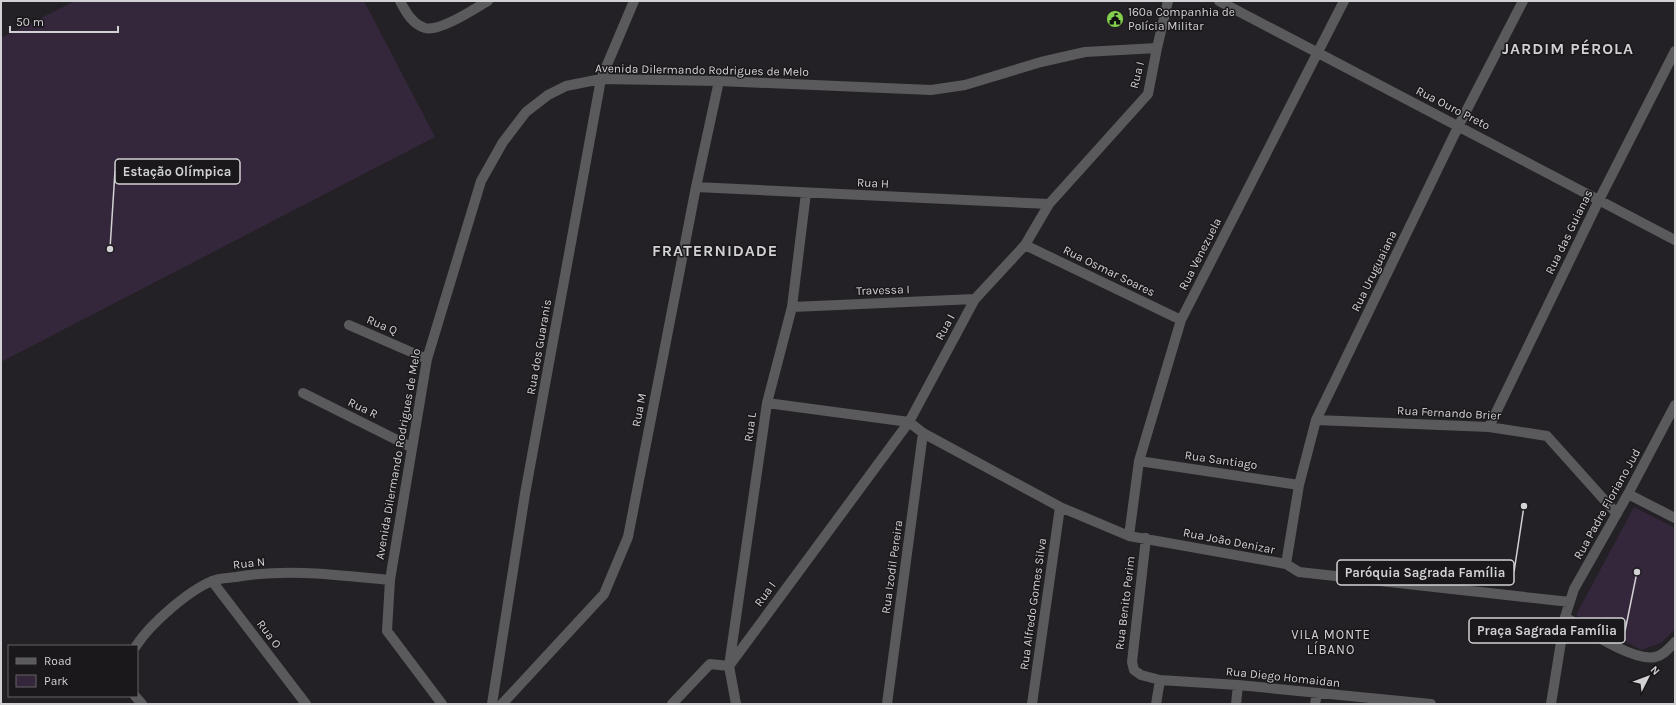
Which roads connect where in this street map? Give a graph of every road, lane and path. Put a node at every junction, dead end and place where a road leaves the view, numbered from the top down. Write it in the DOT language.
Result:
graph roads {
  1 [pos="400,1"];
  2 [pos="488,1"];
  3 [pos="634,1"];
  4 [pos="1168,1"];
  5 [pos="1219,1"];
  6 [pos="1344,1"];
  7 [pos="1523,1"];
  8 [pos="1156,48"];
  9 [pos="1675,51"];
  10 [pos="1317,53"];
  11 [pos="601,79"];
  12 [pos="719,81"];
  13 [pos="1458,126"];
  14 [pos="696,187"];
  15 [pos="806,193"];
  16 [pos="1599,200"];
  17 [pos="1049,204"];
  18 [pos="1675,240"];
  19 [pos="1025,245"];
  20 [pos="975,299"];
  21 [pos="792,307"];
  22 [pos="1181,320"];
  23 [pos="349,325"];
  24 [pos="426,359"];
  25 [pos="302,393"];
  26 [pos="766,403"];
  27 [pos="1675,405"];
  28 [pos="1316,420"];
  29 [pos="908,422"];
  30 [pos="1489,427"];
  31 [pos="923,433"];
  32 [pos="411,447"];
  33 [pos="1139,461"];
  34 [pos="1299,484"];
  35 [pos="1628,494"];
  36 [pos="1060,507"];
  37 [pos="1617,514"];
  38 [pos="1675,518"];
  39 [pos="1129,536"];
  40 [pos="1146,538"];
  41 [pos="1286,564"];
  42 [pos="212,580"];
  43 [pos="390,580"];
  44 [pos="1570,602"];
  45 [pos="1565,617"];
  46 [pos="1675,642"];
  47 [pos="137,645"];
  48 [pos="729,666"];
  49 [pos="1134,670"];
  50 [pos="1160,680"];
  51 [pos="1238,684"];
  52 [pos="1317,693"];
  53 [pos="306,704"];
  54 [pos="442,704"];
  55 [pos="492,704"];
  56 [pos="502,704"];
  57 [pos="672,704"];
  58 [pos="736,704"];
  59 [pos="887,704"];
  60 [pos="1032,704"];
  61 [pos="1156,704"];
  62 [pos="1236,704"];
  63 [pos="1315,704"];
  64 [pos="1431,704"];
  65 [pos="1551,704"];
  1 -- 2 [label="street"];
  3 -- 11 [label="street, Rua dos Guaranis"];
  4 -- 8 [label="street, Rua I"];
  5 -- 10 [label="street, Rua Ouro Preto"];
  6 -- 10 [label="street, Rua Venezuela"];
  7 -- 13 [label="street, Rua Uruguaiana"];
  8 -- 12 [label="street, Avenida Dilermando Rodrigues de Melo"];
  8 -- 17 [label="street, Rua I"];
  9 -- 16 [label="street, Rua das Guianas"];
  10 -- 13 [label="street, Rua Ouro Preto"];
  10 -- 22 [label="street, Rua Venezuela"];
  11 -- 12 [label="street, Avenida Dilermando Rodrigues de Melo"];
  11 -- 24 [label="street, Avenida Dilermando Rodrigues de Melo"];
  11 -- 55 [label="street, Rua dos Guaranis"];
  12 -- 14 [label="street, Rua M"];
  13 -- 16 [label="street, Rua Ouro Preto"];
  13 -- 28 [label="street, Rua Uruguaiana"];
  14 -- 15 [label="street, Rua H"];
  14 -- 56 [label="street, Rua M"];
  15 -- 17 [label="street, Rua H"];
  15 -- 21 [label="street, Rua L"];
  16 -- 18 [label="street, Rua Ouro Preto"];
  16 -- 30 [label="street, Rua das Guianas"];
  17 -- 19 [label="street, Rua I"];
  19 -- 20 [label="street, Rua I"];
  19 -- 22 [label="street, Rua Osmar Soares"];
  20 -- 21 [label="street, Travessa I"];
  20 -- 29 [label="street, Rua I"];
  21 -- 26 [label="street, Rua L"];
  22 -- 33 [label="street, Rua Venezuela"];
  23 -- 24 [label="street, Rua Q"];
  24 -- 32 [label="street, Avenida Dilermando Rodrigues de Melo"];
  25 -- 32 [label="street, Rua R"];
  26 -- 29 [label="street"];
  26 -- 48 [label="street, Rua L"];
  27 -- 35 [label="street, Rua Padre Floriano Jud"];
  28 -- 30 [label="street, Rua Fernando Brier"];
  28 -- 34 [label="street, Rua Uruguaiana"];
  29 -- 31 [label="street, Rua João Denizar"];
  29 -- 48 [label="street, Rua I"];
  30 -- 37 [label="street, Rua Fernando Brier"];
  31 -- 36 [label="street, Rua João Denizar"];
  31 -- 59 [label="street, Rua Izodil Pereira"];
  32 -- 43 [label="street, Avenida Dilermando Rodrigues de Melo"];
  33 -- 34 [label="street, Rua Santiago"];
  33 -- 39 [label="street, Rua Venezuela"];
  34 -- 41 [label="street, Rua Uruguaiana"];
  35 -- 37 [label="street, Rua Padre Floriano Jud"];
  35 -- 38 [label="street"];
  36 -- 39 [label="street, Rua João Denizar"];
  36 -- 60 [label="street, Rua Alfredo Gomes Silva"];
  37 -- 44 [label="street, Rua Padre Floriano Jud"];
  39 -- 40 [label="street, Rua João Denizar"];
  40 -- 41 [label="street, Rua João Denizar"];
  40 -- 49 [label="street, Rua Benito Perim"];
  41 -- 44 [label="street, Rua João Denizar"];
  42 -- 43 [label="street, Rua N"];
  42 -- 47 [label="street, Rua N"];
  42 -- 53 [label="street, Rua O"];
  43 -- 54 [label="street, Avenida Dilermando Rodrigues de Melo"];
  44 -- 45 [label="street, Rua Padre Floriano Jud"];
  45 -- 46 [label="street"];
  45 -- 65 [label="street, Rua Padre Floriano Jud"];
  48 -- 57 [label="street"];
  48 -- 58 [label="street, Rua L"];
  49 -- 50 [label="street, Rua Diego Homaidan"];
  50 -- 51 [label="street, Rua Diego Homaidan"];
  50 -- 61 [label="street"];
  51 -- 52 [label="street, Rua Diego Homaidan"];
  51 -- 62 [label="street"];
  52 -- 63 [label="street"];
  52 -- 64 [label="street, Rua Diego Homaidan"];
}
